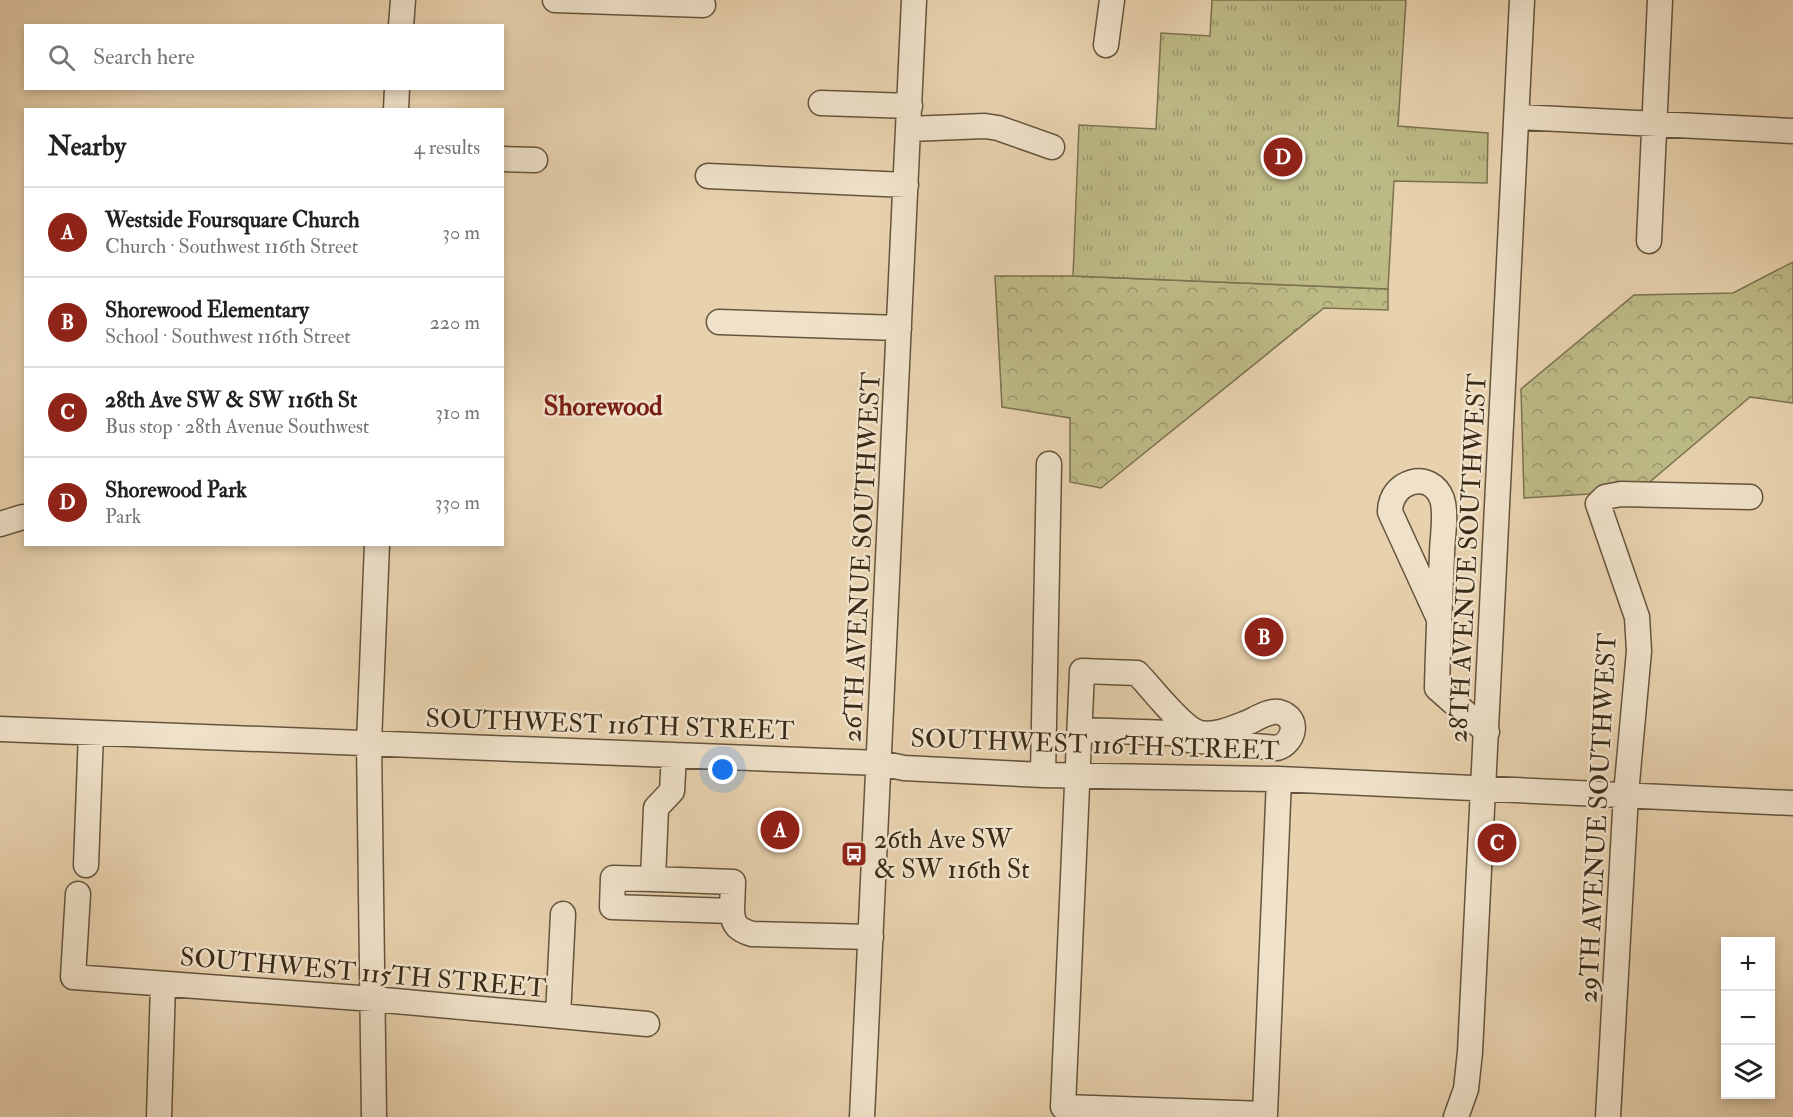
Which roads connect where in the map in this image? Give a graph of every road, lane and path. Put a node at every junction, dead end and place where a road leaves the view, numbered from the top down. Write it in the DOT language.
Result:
graph roads {
  1 [pos="403,0"];
  2 [pos="555,0"];
  3 [pos="914,0"];
  4 [pos="1112,0"];
  5 [pos="1522,0"];
  6 [pos="1660,0"];
  7 [pos="703,5"];
  8 [pos="401,24"];
  9 [pos="1106,45"];
  10 [pos="397,90"];
  11 [pos="821,103"];
  12 [pos="396,108"];
  13 [pos="909,117"];
  14 [pos="1517,117"];
  15 [pos="1656,125"];
  16 [pos="1793,131"];
  17 [pos="1052,147"];
  18 [pos="504,159"];
  19 [pos="536,160"];
  20 [pos="708,176"];
  21 [pos="906,185"];
  22 [pos="1649,241"];
  23 [pos="719,322"];
  24 [pos="900,328"];
  25 [pos="1049,464"];
  26 [pos="1750,497"];
  27 [pos="23,517"];
  28 [pos="0,525"];
  29 [pos="377,546"];
  30 [pos="1439,619"];
  31 [pos="0,729"];
  32 [pos="1080,730"];
  33 [pos="1487,732"];
  34 [pos="91,733"];
  35 [pos="369,743"];
  36 [pos="674,755"];
  37 [pos="880,763"];
  38 [pos="1043,776"];
  39 [pos="1079,776"];
  40 [pos="1279,779"];
  41 [pos="1485,787"];
  42 [pos="1626,794"];
  43 [pos="1793,803"];
  44 [pos="86,865"];
  45 [pos="653,879"];
  46 [pos="78,894"];
  47 [pos="732,911"];
  48 [pos="563,914"];
  49 [pos="871,937"];
  50 [pos="163,984"];
  51 [pos="373,999"];
  52 [pos="558,1016"];
  53 [pos="647,1024"];
  54 [pos="159,1117"];
  55 [pos="374,1117"];
  56 [pos="862,1117"];
  57 [pos="1456,1117"];
  58 [pos="1608,1117"];
  1 -- 8 [label="street"];
  2 -- 7 [label="street"];
  3 -- 13 [label="street, 26TH AVENUE SOUTHWEST"];
  4 -- 9 [label="street"];
  5 -- 14 [label="street, 28TH AVENUE SOUTHWEST"];
  6 -- 15 [label="street"];
  10 -- 12 [label="street"];
  11 -- 13 [label="street"];
  13 -- 17 [label="street"];
  13 -- 21 [label="street, 26TH AVENUE SOUTHWEST"];
  14 -- 15 [label="street"];
  14 -- 33 [label="street, 28TH AVENUE SOUTHWEST"];
  15 -- 16 [label="street"];
  15 -- 22 [label="street"];
  18 -- 19 [label="street"];
  20 -- 21 [label="street"];
  21 -- 24 [label="street, 26TH AVENUE SOUTHWEST"];
  23 -- 24 [label="street"];
  24 -- 37 [label="street, 26TH AVENUE SOUTHWEST"];
  25 -- 38 [label="street"];
  26 -- 42 [label="street, 29TH AVENUE SOUTHWEST"];
  27 -- 28 [label="street"];
  29 -- 35 [label="street"];
  30 -- 30 [label="street"];
  30 -- 33 [label="street"];
  31 -- 34 [label="street, SOUTHWEST 116TH STREET"];
  32 -- 32 [label="street"];
  32 -- 39 [label="street"];
  33 -- 41 [label="street, 28TH AVENUE SOUTHWEST"];
  34 -- 35 [label="street, SOUTHWEST 116TH STREET"];
  34 -- 44 [label="street"];
  35 -- 36 [label="street, SOUTHWEST 116TH STREET"];
  35 -- 51 [label="street"];
  36 -- 37 [label="street, SOUTHWEST 116TH STREET"];
  36 -- 45 [label="street"];
  37 -- 38 [label="street, SOUTHWEST 116TH STREET"];
  37 -- 49 [label="street, 26TH AVENUE SOUTHWEST"];
  38 -- 39 [label="street, SOUTHWEST 116TH STREET"];
  39 -- 40 [label="street, SOUTHWEST 116TH STREET"];
  39 -- 40 [label="street"];
  40 -- 41 [label="street, SOUTHWEST 116TH STREET"];
  41 -- 42 [label="street, SOUTHWEST 116TH STREET"];
  41 -- 57 [label="street, 28TH AVENUE SOUTHWEST"];
  42 -- 43 [label="street, SOUTHWEST 116TH STREET"];
  42 -- 58 [label="street, 29TH AVENUE SOUTHWEST"];
  45 -- 47 [label="street"];
  45 -- 47 [label="street"];
  46 -- 50 [label="street, SOUTHWEST 115TH STREET"];
  47 -- 49 [label="street"];
  48 -- 52 [label="street"];
  49 -- 56 [label="street, 26TH AVENUE SOUTHWEST"];
  50 -- 51 [label="street, SOUTHWEST 115TH STREET"];
  50 -- 54 [label="street"];
  51 -- 52 [label="street, SOUTHWEST 115TH STREET"];
  51 -- 55 [label="street"];
  52 -- 53 [label="street, SOUTHWEST 115TH STREET"];
}
